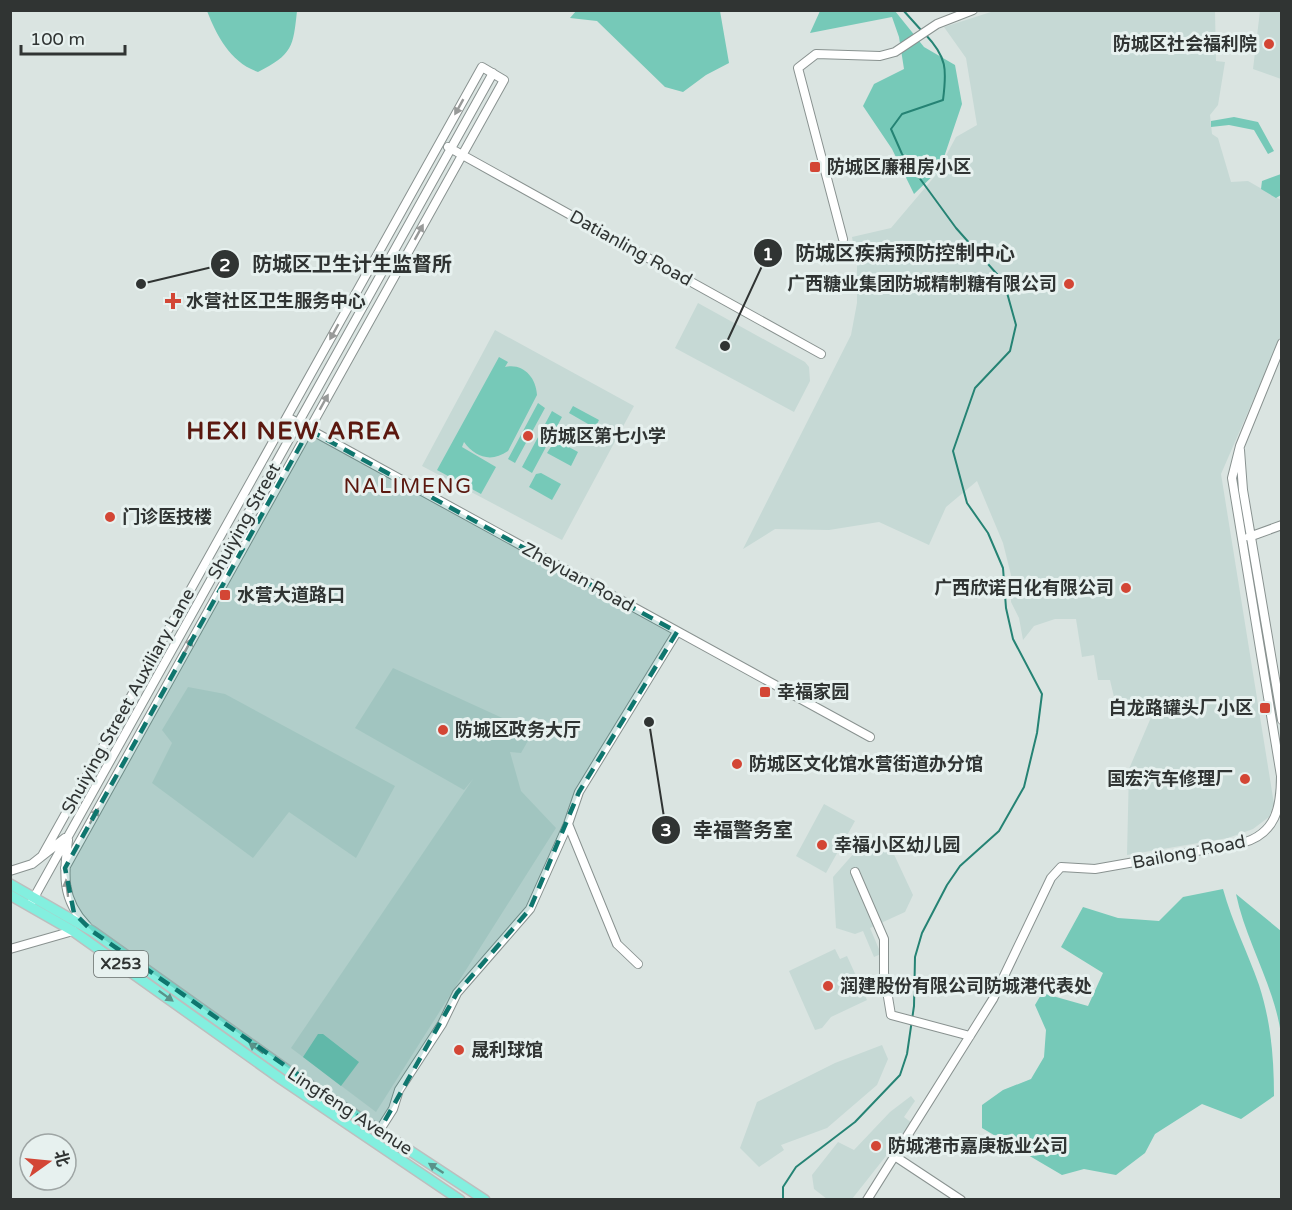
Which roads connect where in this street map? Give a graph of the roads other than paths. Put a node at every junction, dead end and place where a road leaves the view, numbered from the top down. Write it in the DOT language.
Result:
graph roads {
  1 [pos="973,10"];
  2 [pos="493,73"];
  3 [pos="440,142"];
  4 [pos="451,148"];
  5 [pos="462,155"];
  6 [pos="843,239"];
  7 [pos="1281,343"];
  8 [pos="821,354"];
  9 [pos="287,417"];
  10 [pos="298,423"];
  11 [pos="309,430"];
  12 [pos="1240,446"];
  13 [pos="1281,525"];
  14 [pos="1251,536"];
  15 [pos="1242,539"];
  16 [pos="677,632"];
  17 [pos="1281,720"];
  18 [pos="870,737"];
  19 [pos="1278,819"];
  20 [pos="568,824"];
  21 [pos="68,835"];
  22 [pos="42,856"];
  23 [pos="65,868"];
  24 [pos="10,871"];
  25 [pos="855,872"];
  26 [pos="10,884"];
  27 [pos="10,895"];
  28 [pos="32,901"];
  29 [pos="92,931"];
  30 [pos="73,932"];
  31 [pos="10,949"];
  32 [pos="638,964"];
  33 [pos="970,1036"];
  34 [pos="379,1131"];
  35 [pos="896,1157"];
  36 [pos="460,1200"];
  37 [pos="485,1200"];
  38 [pos="867,1200"];
  39 [pos="961,1200"];
  1 -- 6 [label="street"];
  2 -- 3 [label="street, Shuiying Street Auxiliary Lane, one-way"];
  2 -- 4 [label="street, Shuiying Street"];
  2 -- 5 [label="street, Shuiying Street Auxiliary Lane"];
  3 -- 4 [label="street, Datianling Road"];
  3 -- 9 [label="street, Shuiying Street Auxiliary Lane, one-way"];
  4 -- 5 [label="street, Datianling Road"];
  4 -- 10 [label="street, Shuiying Street"];
  5 -- 8 [label="street, Datianling Road"];
  11 -- 5 [label="street, Shuiying Street Auxiliary Lane, one-way"];
  7 -- 12 [label="street, Bailong Road"];
  9 -- 10 [label="street, Zheyuan Road"];
  9 -- 22 [label="street, Shuiying Street Auxiliary Lane"];
  10 -- 11 [label="street, Zheyuan Road"];
  10 -- 21 [label="street, Shuiying Street"];
  11 -- 16 [label="street, Zheyuan Road"];
  23 -- 11 [label="street, Shuiying Street Auxiliary Lane, one-way"];
  12 -- 14 [label="street"];
  12 -- 15 [label="street, Bailong Road"];
  13 -- 14 [label="street"];
  14 -- 15 [label="street"];
  14 -- 17 [label="street"];
  15 -- 19 [label="street, Bailong Road"];
  16 -- 18 [label="street, Zheyuan Road"];
  16 -- 20 [label="street"];
  19 -- 33 [label="street, Bailong Road"];
  20 -- 32 [label="street"];
  20 -- 34 [label="street"];
  21 -- 22 [label="street"];
  21 -- 23 [label="street"];
  21 -- 28 [label="street, Shuiying Street"];
  22 -- 24 [label="street"];
  29 -- 23 [label="street, one-way"];
  25 -- 33 [label="street"];
  26 -- 28 [label="main road, X253"];
  27 -- 28 [label="main road, X253"];
  28 -- 29 [label="main road, X253"];
  28 -- 30 [label="main road, X253"];
  34 -- 29 [label="main road, Lingfeng Avenue / X253, one-way"];
  30 -- 31 [label="street"];
  30 -- 36 [label="main road, Lingfeng Avenue / X253, one-way"];
  33 -- 35 [label="street, Bailong Road"];
  37 -- 34 [label="main road, Lingfeng Avenue, one-way"];
  35 -- 38 [label="street, Bailong Road"];
  35 -- 39 [label="street"];
}
